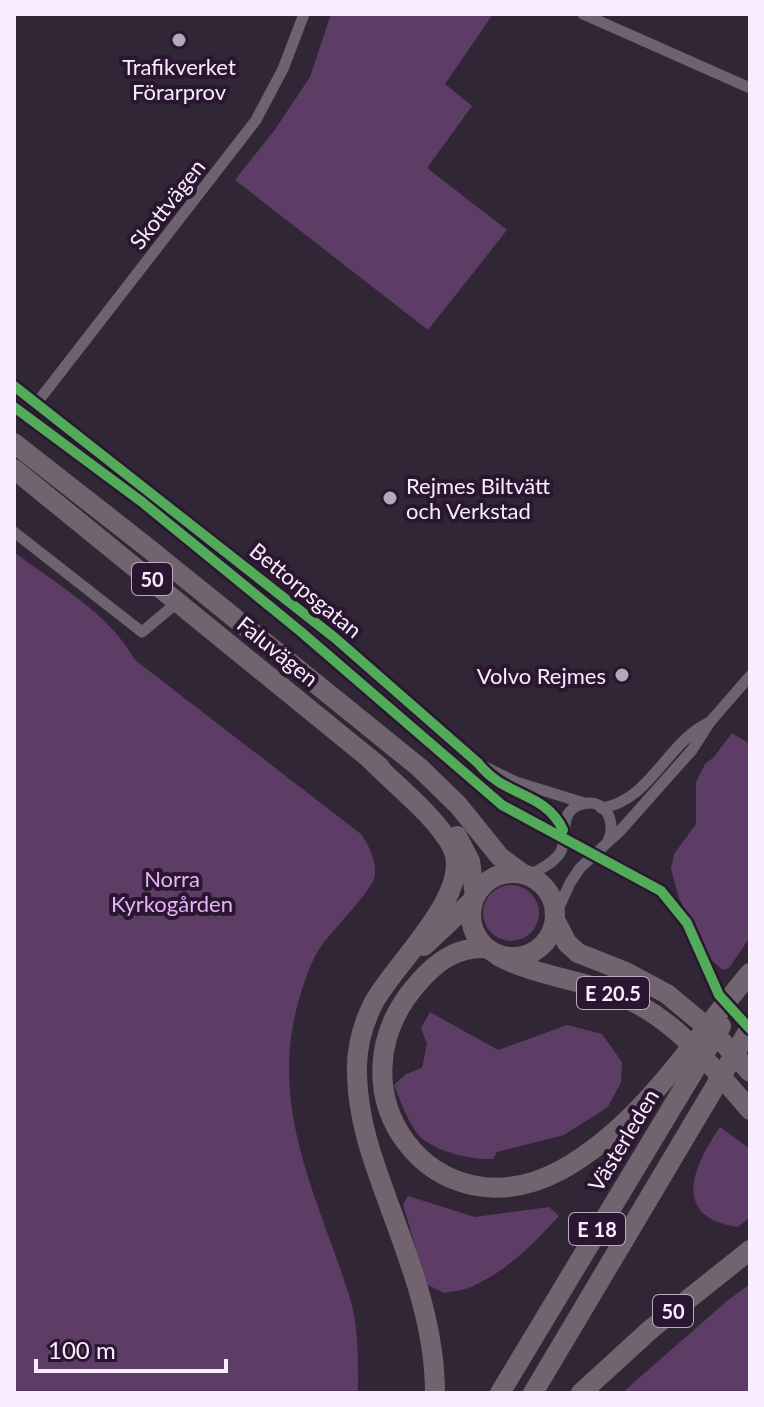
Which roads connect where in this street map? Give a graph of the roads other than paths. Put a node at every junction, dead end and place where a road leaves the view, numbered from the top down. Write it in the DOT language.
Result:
graph roads {
  1 [pos="304,14"];
  2 [pos="583,14"];
  3 [pos="750,88"];
  4 [pos="14,386"];
  5 [pos="36,404"];
  6 [pos="14,443"];
  7 [pos="14,469"];
  8 [pos="14,532"];
  9 [pos="179,601"];
  10 [pos="750,676"];
  11 [pos="710,722"];
  12 [pos="369,758"];
  13 [pos="478,763"];
  14 [pos="584,803"];
  15 [pos="601,808"];
  16 [pos="563,830"];
  17 [pos="608,842"];
  18 [pos="526,875"];
  19 [pos="474,898"];
  20 [pos="555,918"];
  21 [pos="492,952"];
  22 [pos="399,967"];
  23 [pos="750,976"];
  24 [pos="750,1028"];
  25 [pos="690,1061"];
  26 [pos="730,1064"];
  27 [pos="750,1072"];
  28 [pos="750,1110"];
  29 [pos="750,1250"];
  30 [pos="435,1393"];
  31 [pos="500,1393"];
  32 [pos="533,1393"];
  33 [pos="581,1393"];
  1 -- 5 [label="street, Skottvägen"];
  2 -- 3 [label="street"];
  4 -- 5 [label="street, Bettorpsgatan"];
  5 -- 13 [label="street, Bettorpsgatan"];
  6 -- 18 [label="highway, Faluvägen / 50"];
  7 -- 9 [label="highway, Faluvägen / 50"];
  8 -- 9 [label="street"];
  9 -- 12 [label="highway, Faluvägen / 50"];
  10 -- 11 [label="street"];
  11 -- 15 [label="street"];
  11 -- 17 [label="street"];
  12 -- 19 [label="highway, Faluvägen"];
  12 -- 22 [label="highway, 50"];
  13 -- 14 [label="street, Bettorpsgatan"];
  13 -- 16 [label="street, Bettorpsgatan"];
  14 -- 15 [label="street, Bettorpsgatan"];
  14 -- 16 [label="street"];
  15 -- 17 [label="street"];
  16 -- 18 [label="street"];
  17 -- 20 [label="street"];
  18 -- 19 [label="highway, 50"];
  18 -- 20 [label="highway, E 20.5"];
  19 -- 21 [label="highway"];
  19 -- 22 [label="highway, 50"];
  20 -- 21 [label="highway, E 18"];
  20 -- 26 [label="highway, E 20.5"];
  21 -- 25 [label="highway, E 18"];
  21 -- 26 [label="highway, E 20.5"];
  22 -- 30 [label="highway, 50"];
  23 -- 25 [label="highway, E 18"];
  23 -- 25 [label="highway, Västerleden / E 18"];
  24 -- 26 [label="highway, E 18"];
  25 -- 31 [label="highway, Västerleden / E 18"];
  26 -- 27 [label="highway, E 20.5"];
  26 -- 28 [label="highway, E 20.5"];
  26 -- 32 [label="highway, E 18"];
  29 -- 33 [label="highway, 50"];
}
